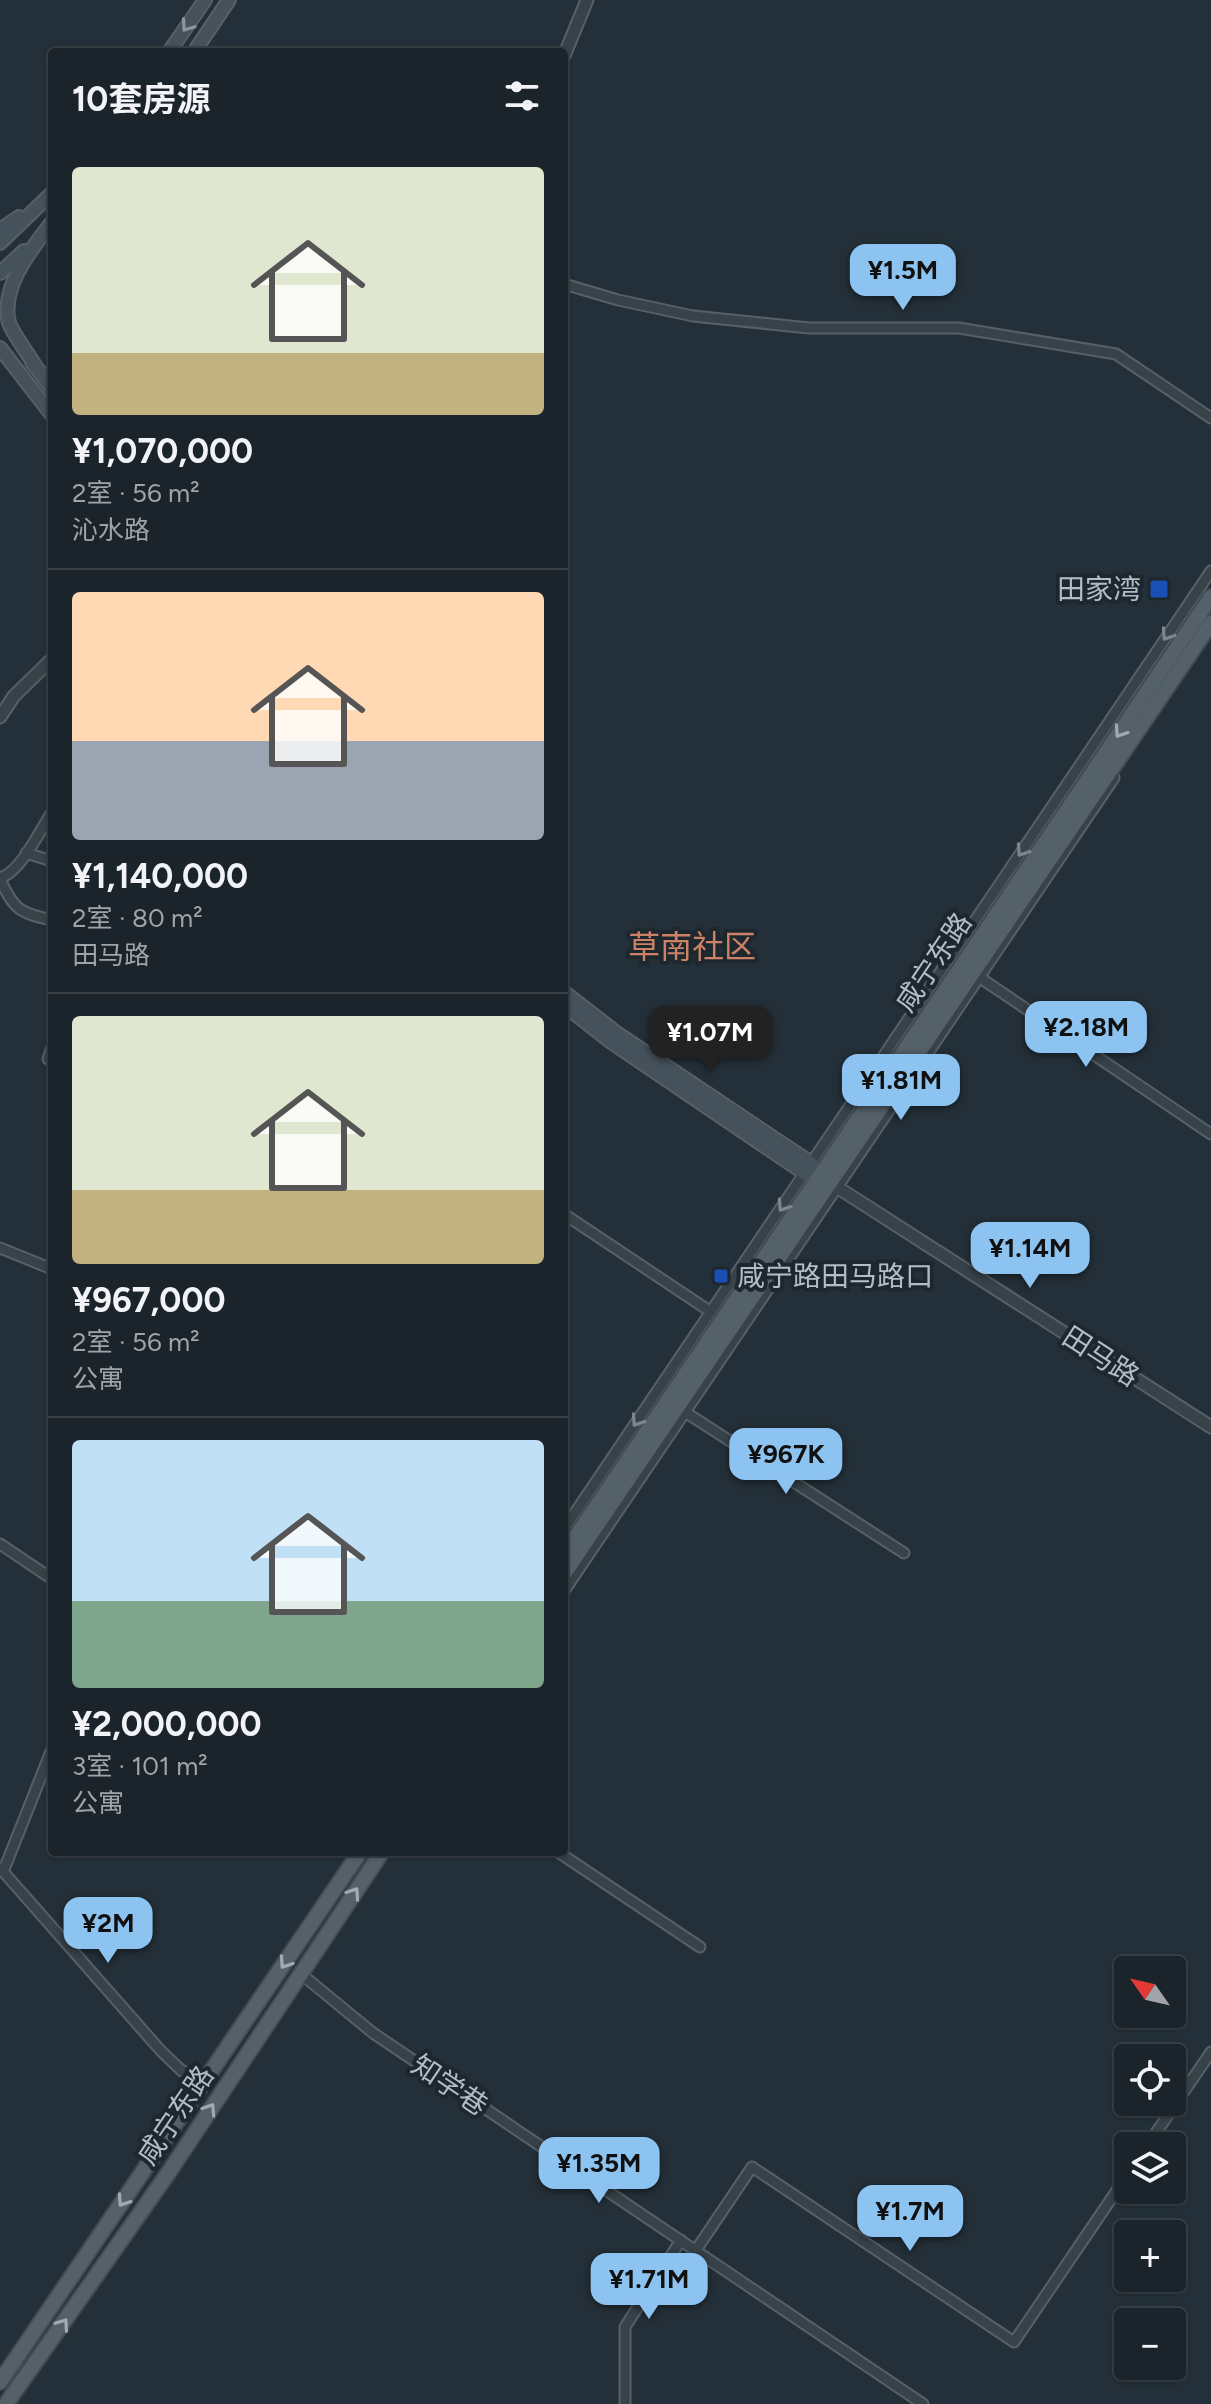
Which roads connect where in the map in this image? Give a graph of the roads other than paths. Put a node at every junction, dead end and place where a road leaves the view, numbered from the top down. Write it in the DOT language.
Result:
graph roads {
  1 [pos="205,0"];
  2 [pos="229,0"];
  3 [pos="587,0"];
  4 [pos="172,48"];
  5 [pos="197,48"];
  6 [pos="567,48"];
  7 [pos="48,198"];
  8 [pos="48,198"];
  9 [pos="48,226"];
  10 [pos="48,227"];
  11 [pos="0,230"];
  12 [pos="0,243"];
  13 [pos="0,273"];
  14 [pos="568,285"];
  15 [pos="0,324"];
  16 [pos="0,348"];
  17 [pos="0,357"];
  18 [pos="36,367"];
  19 [pos="18,373"];
  20 [pos="48,383"];
  21 [pos="48,410"];
  22 [pos="1211,418"];
  23 [pos="1211,571"];
  24 [pos="1211,597"];
  25 [pos="1211,623"];
  26 [pos="1211,635"];
  27 [pos="48,663"];
  28 [pos="0,717"];
  29 [pos="48,818"];
  30 [pos="26,853"];
  31 [pos="48,859"];
  32 [pos="0,879"];
  33 [pos="48,919"];
  34 [pos="979,977"];
  35 [pos="568,995"];
  36 [pos="568,1008"];
  37 [pos="891,1072"];
  38 [pos="861,1089"];
  39 [pos="1211,1134"];
  40 [pos="820,1176"];
  41 [pos="568,1217"];
  42 [pos="0,1248"];
  43 [pos="48,1267"];
  44 [pos="711,1312"];
  45 [pos="685,1412"];
  46 [pos="1211,1427"];
  47 [pos="568,1523"];
  48 [pos="0,1544"];
  49 [pos="568,1548"];
  50 [pos="904,1553"];
  51 [pos="568,1568"];
  52 [pos="48,1576"];
  53 [pos="568,1585"];
  54 [pos="48,1759"];
  55 [pos="357,1856"];
  56 [pos="379,1856"];
  57 [pos="564,1856"];
  58 [pos="2,1870"];
  59 [pos="700,1947"];
  60 [pos="300,1973"];
  61 [pos="1211,2052"];
  62 [pos="208,2077"];
  63 [pos="1157,2132"];
  64 [pos="1114,2195"];
  65 [pos="681,2240"];
  66 [pos="696,2250"];
  67 [pos="1,2379"];
  68 [pos="9,2404"];
  69 [pos="625,2404"];
  70 [pos="923,2404"];
  1 -- 4 [label="main road, one-way"];
  2 -- 5 [label="main road"];
  3 -- 6 [label="street"];
  7 -- 11 [label="main road"];
  8 -- 12 [label="main road"];
  9 -- 13 [label="main road"];
  10 -- 18 [label="main road"];
  14 -- 22 [label="street"];
  15 -- 18 [label="main road"];
  16 -- 19 [label="main road"];
  17 -- 19 [label="main road"];
  18 -- 20 [label="main road"];
  19 -- 21 [label="main road"];
  23 -- 38 [label="street, one-way"];
  24 -- 37 [label="main road, 咸宁东路, one-way"];
  25 -- 40 [label="main road, 咸宁东路"];
  26 -- 34 [label="street"];
  27 -- 28 [label="street"];
  29 -- 30 [label="street"];
  30 -- 31 [label="street"];
  30 -- 32 [label="street"];
  32 -- 33 [label="street"];
  34 -- 39 [label="street"];
  34 -- 40 [label="street"];
  35 -- 40 [label="main road"];
  36 -- 40 [label="main road"];
  37 -- 38 [label="main road"];
  37 -- 40 [label="main road, 咸宁东路"];
  38 -- 40 [label="street"];
  40 -- 44 [label="street, one-way"];
  40 -- 45 [label="street"];
  40 -- 46 [label="street, 田马路"];
  40 -- 49 [label="main road, 咸宁东路"];
  40 -- 51 [label="main road, 咸宁东路"];
  41 -- 44 [label="street"];
  42 -- 43 [label="street"];
  44 -- 47 [label="street, one-way"];
  45 -- 50 [label="street"];
  45 -- 53 [label="street"];
  48 -- 52 [label="street"];
  54 -- 58 [label="street"];
  55 -- 62 [label="main road, 咸宁东路, one-way"];
  60 -- 56 [label="main road, 咸宁东路, one-way"];
  57 -- 59 [label="street"];
  58 -- 62 [label="street"];
  60 -- 65 [label="street, 知学巷"];
  68 -- 60 [label="main road, 咸宁东路, one-way"];
  61 -- 63 [label="street"];
  62 -- 67 [label="main road, 咸宁东路, one-way"];
  64 -- 66 [label="street"];
  65 -- 66 [label="street, 知学巷"];
  65 -- 69 [label="street"];
  66 -- 70 [label="street, 知学巷"];
}
